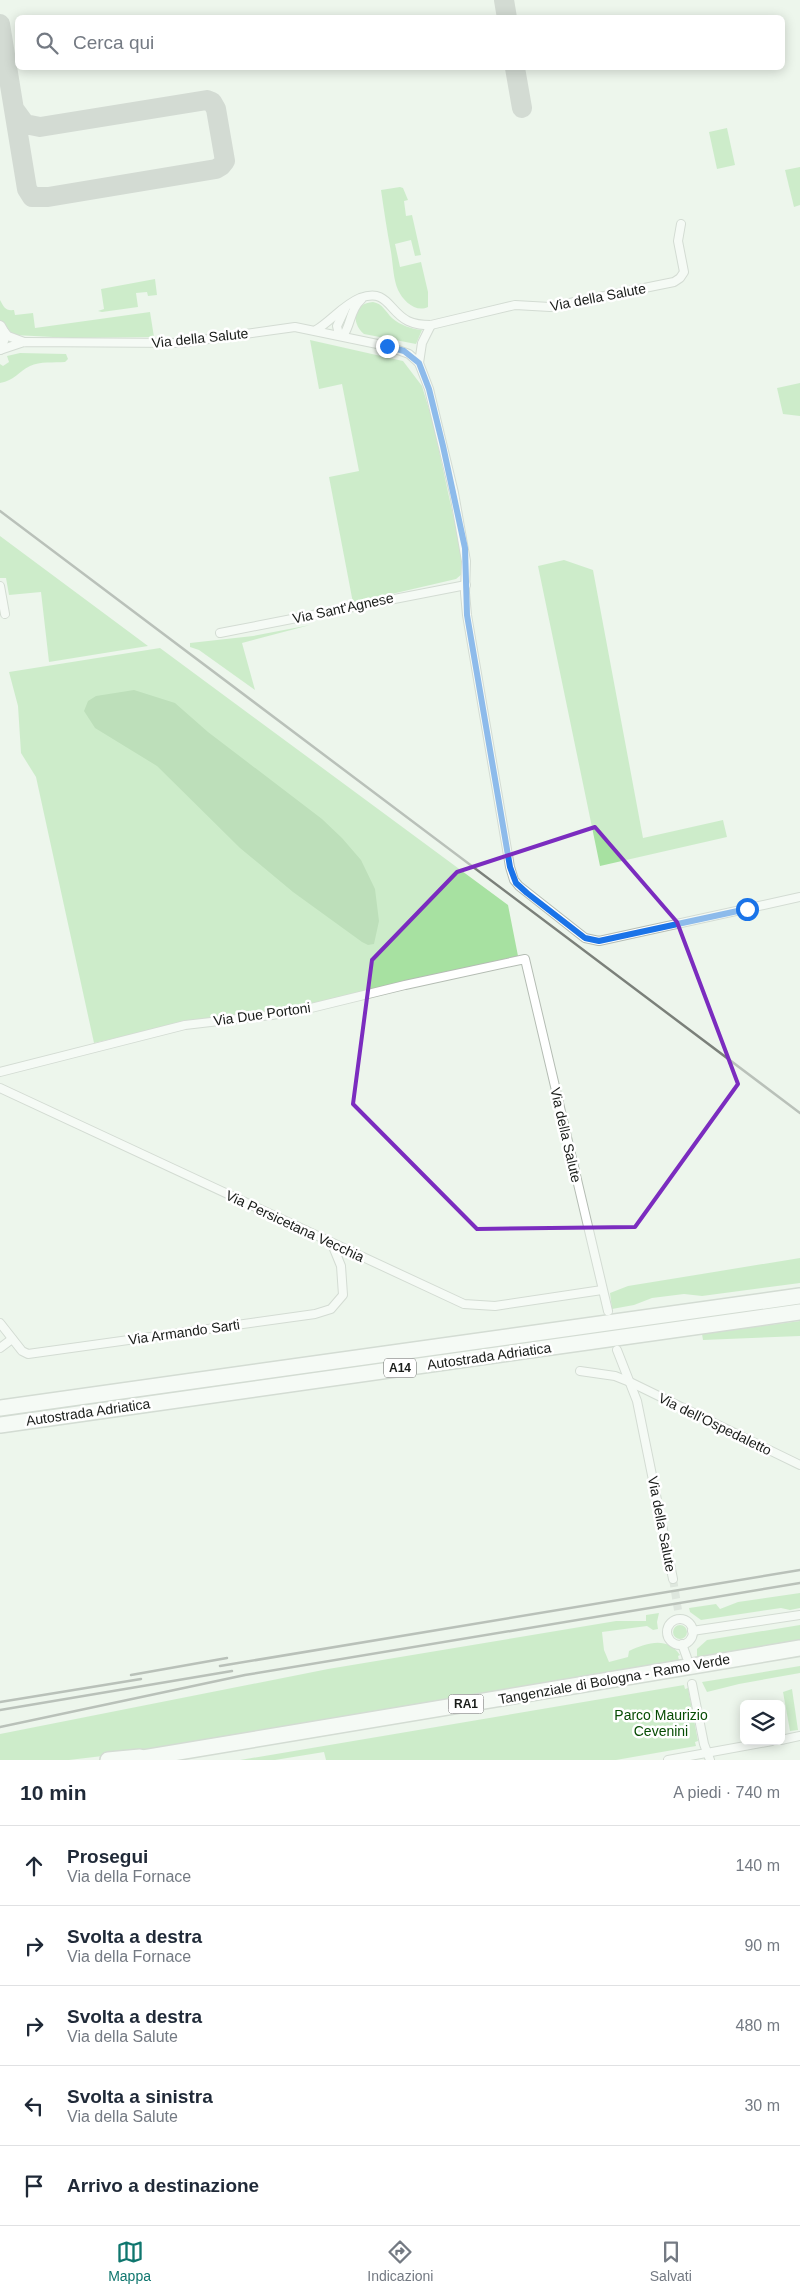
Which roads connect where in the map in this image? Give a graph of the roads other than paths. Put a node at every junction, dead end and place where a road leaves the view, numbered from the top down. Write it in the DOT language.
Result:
graph roads {
  1 [pos="681,224"];
  2 [pos="367,296"];
  3 [pos="346,308"];
  4 [pos="431,325"];
  5 [pos="2,328"];
  6 [pos="316,330"];
  7 [pos="341,336"];
  8 [pos="24,342"];
  9 [pos="0,349"];
  10 [pos="419,363"];
  11 [pos="466,585"];
  12 [pos="0,586"];
  13 [pos="5,614"];
  14 [pos="220,632"];
  15 [pos="800,897"];
  16 [pos="525,959"];
  17 [pos="0,1072"];
  18 [pos="0,1088"];
  19 [pos="332,1244"];
  20 [pos="348,1252"];
  21 [pos="340,1264"];
  22 [pos="602,1290"];
  23 [pos="800,1296"];
  24 [pos="608,1311"];
  25 [pos="800,1312"];
  26 [pos="0,1323"];
  27 [pos="12,1339"];
  28 [pos="0,1348"];
  29 [pos="617,1350"];
  30 [pos="580,1370"];
  31 [pos="630,1382"];
  32 [pos="0,1408"];
  33 [pos="0,1425"];
  34 [pos="800,1465"];
  35 [pos="673,1579"];
  36 [pos="678,1610"];
  37 [pos="800,1616"];
  38 [pos="678,1620"];
  39 [pos="692,1632"];
  40 [pos="682,1644"];
  41 [pos="800,1648"];
  42 [pos="687,1658"];
  43 [pos="800,1658"];
  44 [pos="692,1684"];
  45 [pos="800,1736"];
  46 [pos="785,1739"];
  47 [pos="755,1745"];
  48 [pos="169,1754"];
  49 [pos="708,1756"];
  50 [pos="108,1760"];
  51 [pos="131,1760"];
  52 [pos="192,1760"];
  53 [pos="668,1760"];
  1 -- 4 [label="street, Via della Salute"];
  2 -- 3 [label="street"];
  2 -- 4 [label="street, Via della Salute"];
  2 -- 7 [label="street"];
  3 -- 6 [label="street"];
  3 -- 7 [label="street"];
  4 -- 10 [label="street"];
  5 -- 8 [label="street, Via della Salute"];
  5 -- 9 [label="street"];
  6 -- 7 [label="street, Via della Salute"];
  6 -- 8 [label="street, Via della Salute"];
  7 -- 10 [label="street, Via della Salute"];
  8 -- 9 [label="street, Via della Salute"];
  10 -- 11 [label="street"];
  11 -- 14 [label="street, Via Sant'Agnese"];
  11 -- 15 [label="street"];
  12 -- 13 [label="street"];
  16 -- 17 [label="street, Via Due Portoni"];
  16 -- 22 [label="street, Via della Salute"];
  18 -- 19 [label="street, Via Persicetana Vecchia"];
  19 -- 20 [label="street, Via Persicetana Vecchia"];
  19 -- 21 [label="street, Via Armando Sarti"];
  20 -- 21 [label="street"];
  20 -- 22 [label="street, Via Persicetana Vecchia"];
  21 -- 27 [label="street, Via Armando Sarti"];
  22 -- 24 [label="street, Via della Salute"];
  23 -- 32 [label="highway, Autostrada Adriatica / A14"];
  25 -- 33 [label="highway, Autostrada Adriatica / A14"];
  26 -- 27 [label="street, Via Armando Sarti"];
  27 -- 28 [label="street"];
  29 -- 31 [label="street, Via della Salute"];
  30 -- 31 [label="street"];
  31 -- 34 [label="street, Via dell'Ospedaletto"];
  31 -- 35 [label="street, Via della Salute"];
  36 -- 38 [label="street"];
  37 -- 39 [label="street"];
  38 -- 39 [label="street"];
  38 -- 40 [label="street"];
  39 -- 40 [label="street"];
  40 -- 42 [label="street"];
  41 -- 48 [label="highway, Tangenziale di Bologna - Ramo Verde / RA1"];
  43 -- 52 [label="highway, Tangenziale di Bologna - Ramo Verde / RA1"];
  44 -- 49 [label="street"];
  45 -- 46 [label="street"];
  47 -- 49 [label="street"];
  48 -- 50 [label="highway"];
  48 -- 51 [label="highway, Tangenziale di Bologna - Ramo Verde / RA1"];
  49 -- 53 [label="street"];
}
